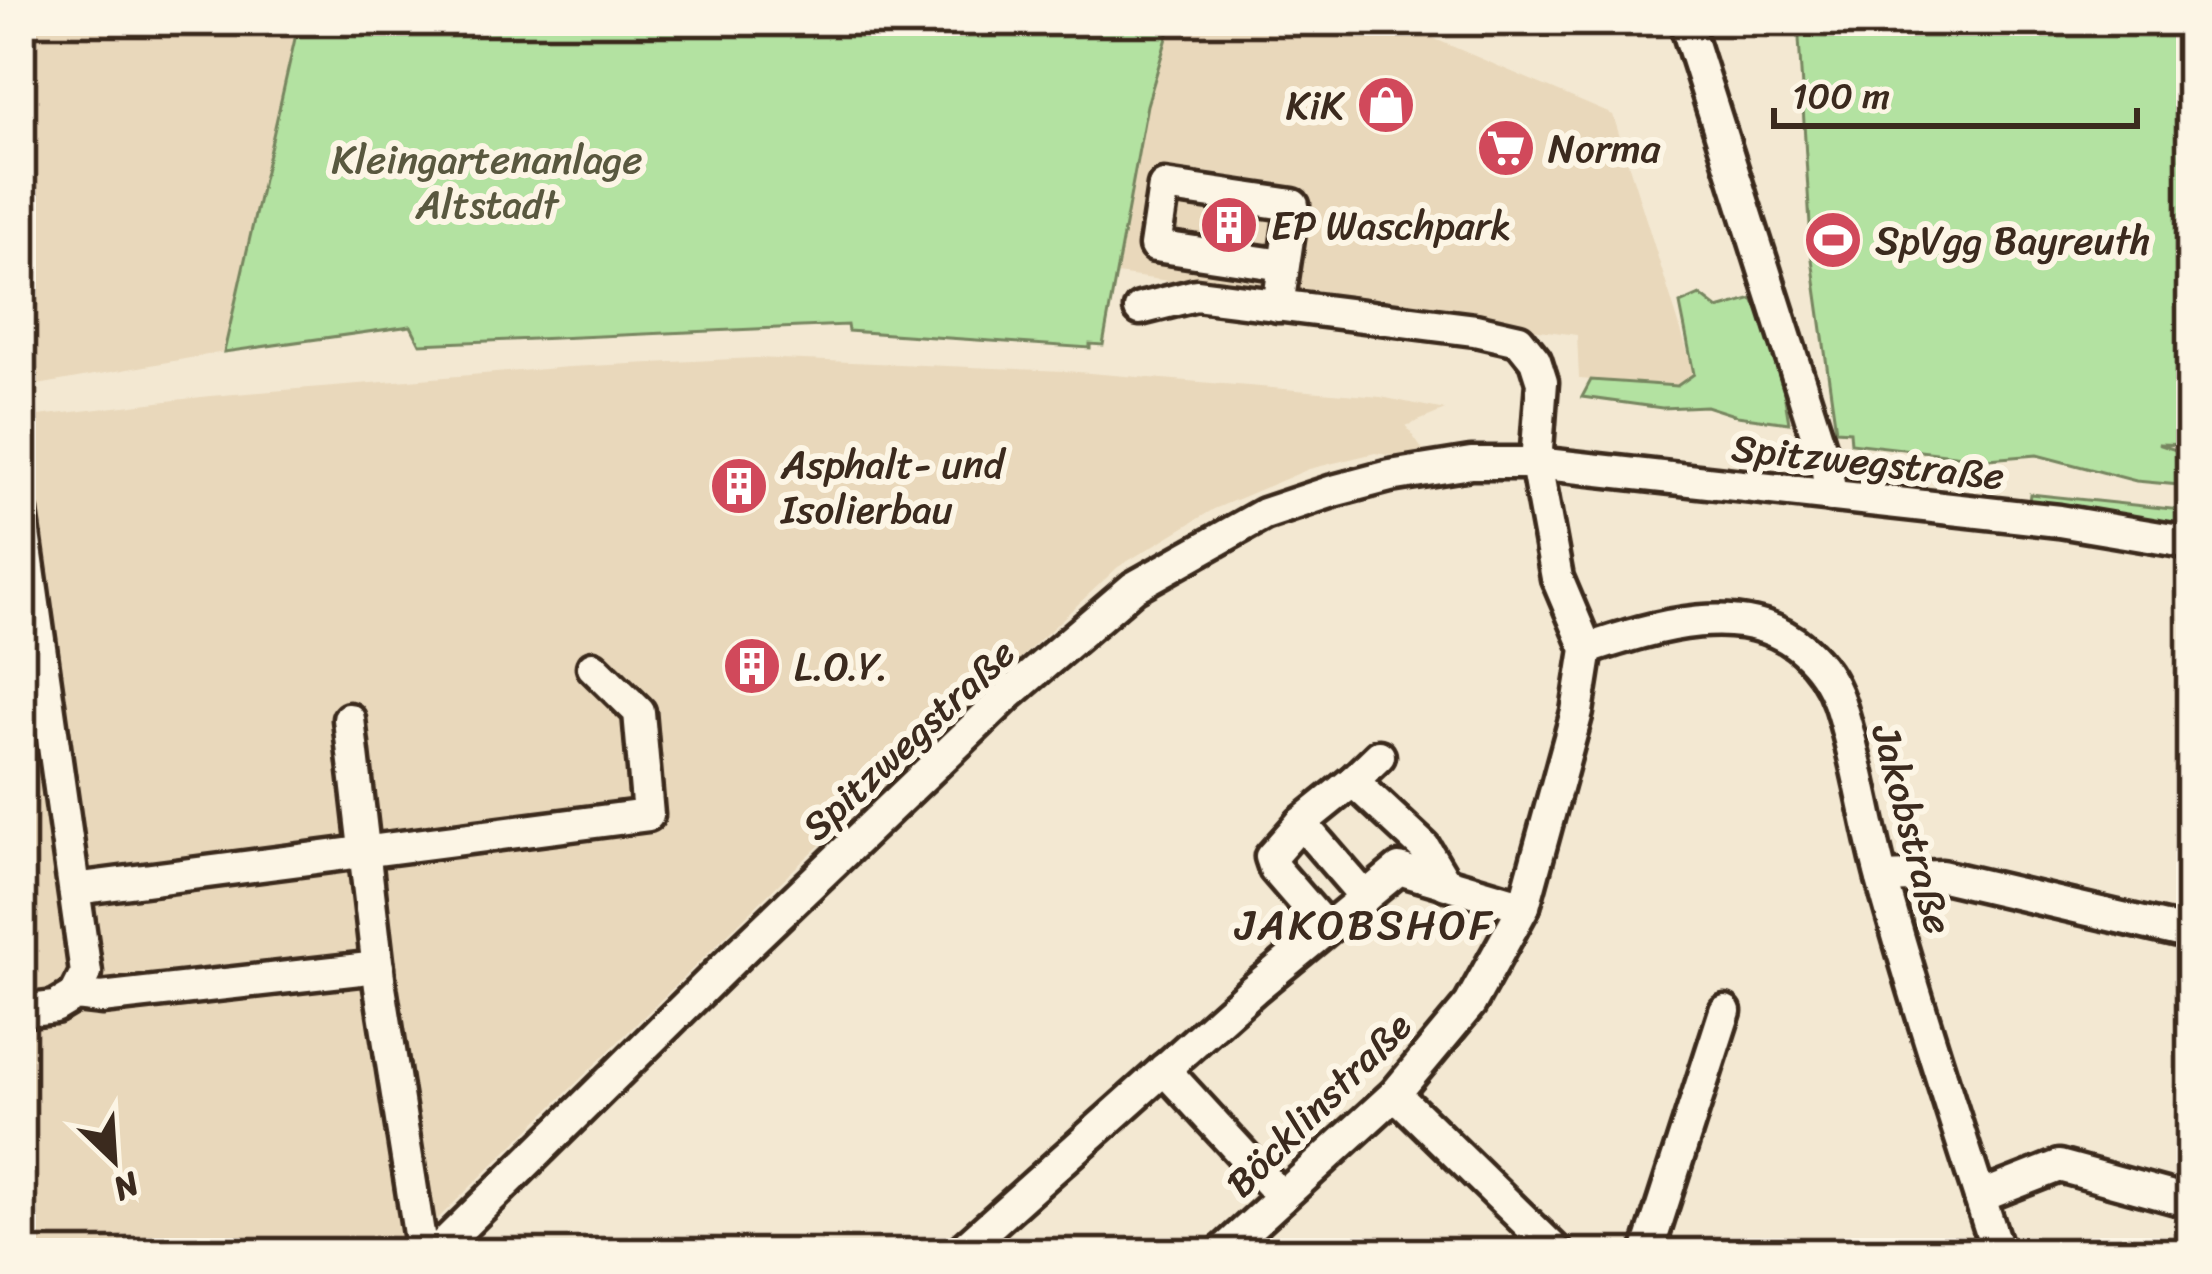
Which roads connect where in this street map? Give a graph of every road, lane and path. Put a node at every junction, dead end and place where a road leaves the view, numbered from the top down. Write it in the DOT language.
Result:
graph roads {
  1 [pos="1685,21"];
  2 [pos="1283,265"];
  3 [pos="1278,306"];
  4 [pos="1140,309"];
  5 [pos="1536,463"];
  6 [pos="1831,496"];
  7 [pos="21,512"];
  8 [pos="2191,543"];
  9 [pos="1587,649"];
  10 [pos="32,659"];
  11 [pos="593,668"];
  12 [pos="349,719"];
  13 [pos="1379,756"];
  14 [pos="1353,781"];
  15 [pos="1301,823"];
  16 [pos="363,854"];
  17 [pos="1882,878"];
  18 [pos="1446,884"];
  19 [pos="75,889"];
  20 [pos="1365,896"];
  21 [pos="1524,906"];
  22 [pos="1326,928"];
  23 [pos="2191,934"];
  24 [pos="378,967"];
  25 [pos="75,995"];
  26 [pos="21,1011"];
  27 [pos="1725,1011"];
  28 [pos="1164,1069"];
  29 [pos="1395,1094"];
  30 [pos="1282,1197"];
  31 [pos="1980,1197"];
  32 [pos="2191,1202"];
  33 [pos="1235,1249"];
  34 [pos="422,1253"];
  35 [pos="435,1253"];
  36 [pos="959,1253"];
  37 [pos="1558,1253"];
  38 [pos="1647,1253"];
  39 [pos="1998,1253"];
  1 -- 6 [label="street"];
  2 -- 2 [label="street"];
  2 -- 3 [label="street"];
  3 -- 4 [label="street"];
  3 -- 5 [label="street"];
  5 -- 6 [label="street, Spitzwegstraße"];
  5 -- 9 [label="street"];
  5 -- 35 [label="street, Spitzwegstraße"];
  6 -- 8 [label="street, Spitzwegstraße"];
  7 -- 10 [label="street"];
  9 -- 17 [label="street, Jakobstraße"];
  9 -- 21 [label="street, Böcklinstraße"];
  10 -- 19 [label="street"];
  11 -- 16 [label="street"];
  12 -- 16 [label="street"];
  13 -- 14 [label="street"];
  14 -- 15 [label="street"];
  14 -- 18 [label="street"];
  15 -- 20 [label="street"];
  15 -- 22 [label="street"];
  16 -- 19 [label="street"];
  16 -- 24 [label="street"];
  17 -- 23 [label="street"];
  17 -- 31 [label="street, Jakobstraße"];
  18 -- 20 [label="street"];
  18 -- 21 [label="street"];
  19 -- 25 [label="street"];
  20 -- 22 [label="street"];
  21 -- 29 [label="street, Böcklinstraße"];
  22 -- 28 [label="street"];
  24 -- 25 [label="street"];
  24 -- 34 [label="street"];
  25 -- 26 [label="street"];
  27 -- 38 [label="street"];
  28 -- 30 [label="street"];
  28 -- 36 [label="street"];
  29 -- 30 [label="street, Böcklinstraße"];
  29 -- 37 [label="street"];
  30 -- 33 [label="street, Böcklinstraße"];
  31 -- 32 [label="street"];
  31 -- 39 [label="street, Jakobstraße"];
}
